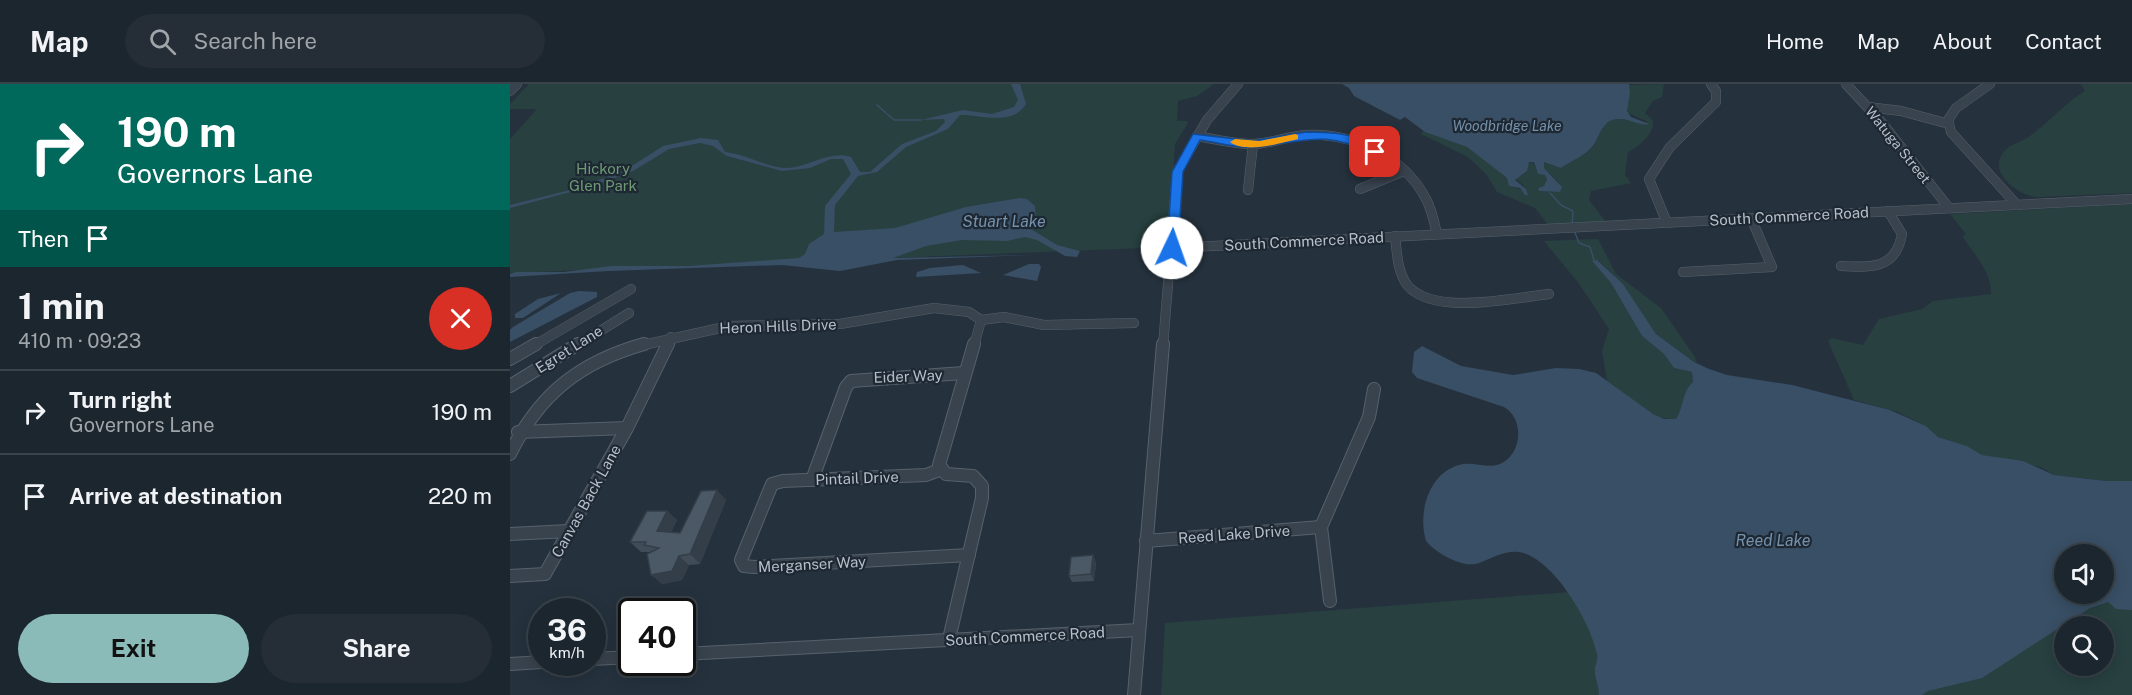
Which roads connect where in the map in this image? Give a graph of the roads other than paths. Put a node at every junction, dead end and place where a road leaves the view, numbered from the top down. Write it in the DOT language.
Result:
graph roads {
  1 [pos="517,84"];
  2 [pos="1238,84"];
  3 [pos="1711,84"];
  4 [pos="1846,84"];
  5 [pos="1990,84"];
  6 [pos="510,91"];
  7 [pos="1868,107"];
  8 [pos="1949,124"];
  9 [pos="1197,136"];
  10 [pos="1253,144"];
  11 [pos="1404,171"];
  12 [pos="1360,189"];
  13 [pos="1248,190"];
  14 [pos="2132,199"];
  15 [pos="2017,205"];
  16 [pos="1949,208"];
  17 [pos="1888,211"];
  18 [pos="1751,218"];
  19 [pos="1667,222"];
  20 [pos="1437,234"];
  21 [pos="1395,237"];
  22 [pos="1172,248"];
  23 [pos="1841,266"];
  24 [pos="1683,272"];
  25 [pos="631,289"];
  26 [pos="1549,294"];
  27 [pos="629,313"];
  28 [pos="980,322"];
  29 [pos="1134,323"];
  30 [pos="671,337"];
  31 [pos="510,359"];
  32 [pos="964,373"];
  33 [pos="510,386"];
  34 [pos="1374,389"];
  35 [pos="627,428"];
  36 [pos="518,432"];
  37 [pos="510,454"];
  38 [pos="942,469"];
  39 [pos="812,480"];
  40 [pos="772,484"];
  41 [pos="1321,527"];
  42 [pos="569,531"];
  43 [pos="510,534"];
  44 [pos="1146,541"];
  45 [pos="969,555"];
  46 [pos="510,576"];
  47 [pos="1330,601"];
  48 [pos="1139,630"];
  49 [pos="949,639"];
  50 [pos="696,653"];
  51 [pos="528,663"];
  52 [pos="510,664"];
  53 [pos="1134,695"];
  1 -- 6 [label="street"];
  2 -- 9 [label="street"];
  3 -- 19 [label="street"];
  4 -- 7 [label="street, Watuga Street"];
  5 -- 8 [label="street"];
  7 -- 8 [label="street"];
  7 -- 16 [label="street, Watuga Street"];
  8 -- 15 [label="street"];
  9 -- 10 [label="street"];
  9 -- 22 [label="street"];
  10 -- 11 [label="street"];
  10 -- 13 [label="street"];
  11 -- 12 [label="street"];
  11 -- 20 [label="street"];
  14 -- 15 [label="street, South Commerce Road"];
  15 -- 16 [label="street, South Commerce Road"];
  16 -- 17 [label="street, South Commerce Road"];
  17 -- 18 [label="street, South Commerce Road"];
  17 -- 23 [label="street"];
  18 -- 19 [label="street, South Commerce Road"];
  18 -- 24 [label="street"];
  19 -- 20 [label="street, South Commerce Road"];
  20 -- 21 [label="street, South Commerce Road"];
  21 -- 22 [label="street, South Commerce Road"];
  21 -- 26 [label="street"];
  22 -- 44 [label="street"];
  25 -- 31 [label="street"];
  27 -- 33 [label="street, Egret Lane"];
  28 -- 29 [label="street"];
  28 -- 30 [label="street, Heron Hills Drive"];
  28 -- 32 [label="street"];
  30 -- 35 [label="street, Canvas Back Lane"];
  30 -- 36 [label="street, Heron Hills Drive"];
  32 -- 38 [label="street"];
  32 -- 39 [label="street, Eider Way"];
  34 -- 41 [label="street"];
  35 -- 36 [label="street"];
  35 -- 42 [label="street, Canvas Back Lane"];
  36 -- 37 [label="street, Heron Hills Drive"];
  38 -- 39 [label="street, Pintail Drive"];
  38 -- 45 [label="street"];
  39 -- 40 [label="street, Pintail Drive"];
  40 -- 45 [label="street, Merganser Way"];
  41 -- 44 [label="street, Reed Lake Drive"];
  41 -- 47 [label="street"];
  42 -- 43 [label="street"];
  42 -- 46 [label="street, Canvas Back Lane"];
  44 -- 48 [label="street"];
  45 -- 49 [label="street"];
  48 -- 49 [label="street, South Commerce Road"];
  48 -- 53 [label="street"];
  49 -- 50 [label="street, South Commerce Road"];
  51 -- 52 [label="street"];
}
